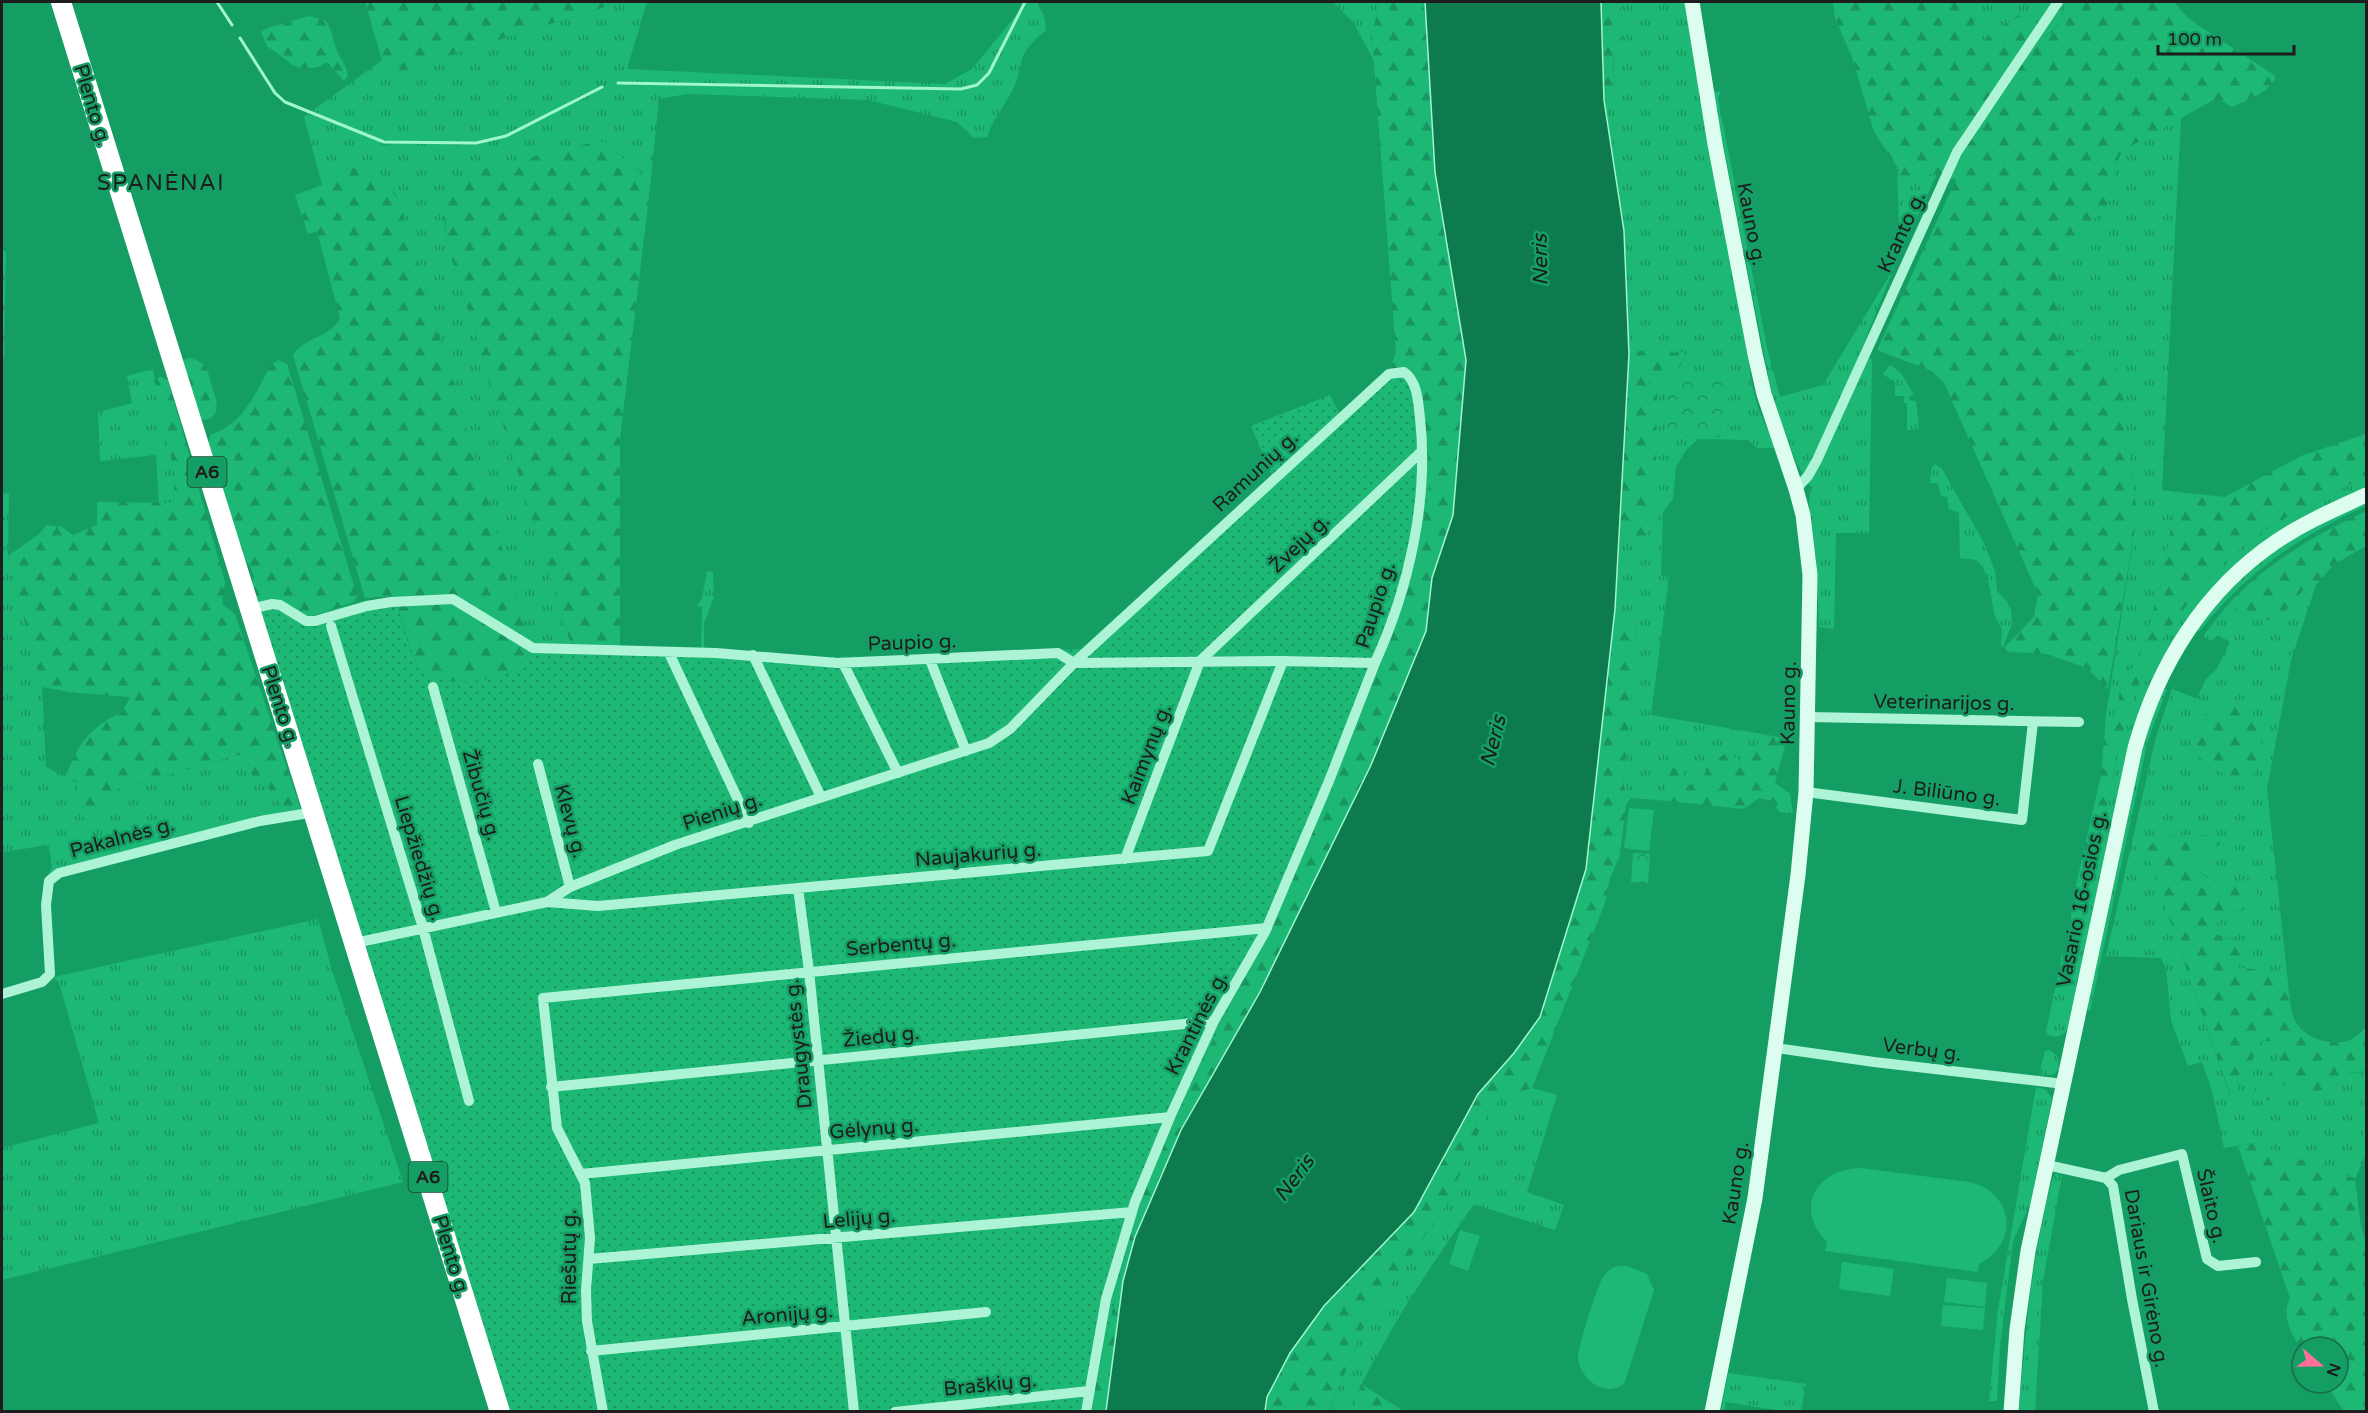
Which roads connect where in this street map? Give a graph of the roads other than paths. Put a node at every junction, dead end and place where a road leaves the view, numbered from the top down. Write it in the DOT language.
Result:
graph roads {
  1 [pos="61,2"];
  2 [pos="1692,2"];
  3 [pos="2058,2"];
  4 [pos="1422,451"];
  5 [pos="1796,489"];
  6 [pos="2367,495"];
  7 [pos="250,609"];
  8 [pos="331,626"];
  9 [pos="669,653"];
  10 [pos="753,655"];
  11 [pos="930,660"];
  12 [pos="1200,661"];
  13 [pos="1283,661"];
  14 [pos="843,663"];
  15 [pos="1074,663"];
  16 [pos="1375,663"];
  17 [pos="433,687"];
  18 [pos="1809,717"];
  19 [pos="2033,722"];
  20 [pos="2079,722"];
  21 [pos="966,751"];
  22 [pos="538,764"];
  23 [pos="898,773"];
  24 [pos="1806,792"];
  25 [pos="821,797"];
  26 [pos="315,812"];
  27 [pos="749,823"];
  28 [pos="1125,859"];
  29 [pos="570,887"];
  30 [pos="798,888"];
  31 [pos="547,902"];
  32 [pos="496,912"];
  33 [pos="423,928"];
  34 [pos="1267,928"];
  35 [pos="355,943"];
  36 [pos="809,970"];
  37 [pos="2,994"];
  38 [pos="542,1001"];
  39 [pos="1214,1021"];
  40 [pos="1776,1048"];
  41 [pos="818,1060"];
  42 [pos="2064,1084"];
  43 [pos="551,1087"];
  44 [pos="469,1101"];
  45 [pos="1170,1117"];
  46 [pos="827,1150"];
  47 [pos="2047,1164"];
  48 [pos="581,1174"];
  49 [pos="2106,1178"];
  50 [pos="1132,1212"];
  51 [pos="836,1238"];
  52 [pos="589,1259"];
  53 [pos="2256,1262"];
  54 [pos="986,1312"];
  55 [pos="845,1327"];
  56 [pos="591,1351"];
  57 [pos="1089,1392"];
  58 [pos="500,1412"];
  59 [pos="603,1412"];
  60 [pos="854,1412"];
  61 [pos="895,1412"];
  62 [pos="1086,1412"];
  63 [pos="1712,1412"];
  64 [pos="2011,1412"];
  65 [pos="2154,1412"];
  1 -- 7 [label="highway, Plento g. / A6"];
  2 -- 5 [label="main road, Kauno g."];
  3 -- 5 [label="street, Kranto g."];
  4 -- 12 [label="street, Žvejų g."];
  4 -- 15 [label="street, Ramunių g."];
  4 -- 16 [label="street, Paupio g."];
  5 -- 18 [label="main road, Kauno g."];
  6 -- 42 [label="main road, Vasario 16-osios g."];
  7 -- 9 [label="street, Paupio g."];
  7 -- 26 [label="highway, Plento g. / A6"];
  8 -- 33 [label="street, Liepžiedžių g."];
  9 -- 10 [label="street, Paupio g."];
  9 -- 27 [label="street"];
  10 -- 14 [label="street, Paupio g."];
  10 -- 25 [label="street"];
  11 -- 14 [label="street, Paupio g."];
  11 -- 15 [label="street, Paupio g."];
  11 -- 21 [label="street"];
  12 -- 13 [label="street, Paupio g."];
  12 -- 15 [label="street, Paupio g."];
  12 -- 28 [label="street, Kaimynų g."];
  13 -- 16 [label="street, Paupio g."];
  13 -- 28 [label="street, Naujakurių g."];
  14 -- 23 [label="street"];
  15 -- 21 [label="street, Pienių g."];
  16 -- 34 [label="street, Krantinės g."];
  17 -- 32 [label="street, Žibučių g."];
  18 -- 19 [label="street, Veterinarijos g."];
  18 -- 24 [label="main road, Kauno g."];
  19 -- 20 [label="street, Veterinarijos g."];
  19 -- 24 [label="street, J. Biliūno g."];
  21 -- 23 [label="street, Pienių g."];
  22 -- 29 [label="street, Klevų g."];
  23 -- 25 [label="street, Pienių g."];
  24 -- 40 [label="main road, Kauno g."];
  25 -- 27 [label="street, Pienių g."];
  26 -- 35 [label="highway, Plento g. / A6"];
  26 -- 37 [label="street, Pakalnės g."];
  27 -- 29 [label="street, Pienių g."];
  28 -- 30 [label="street, Naujakurių g."];
  29 -- 31 [label="street, Pienių g."];
  30 -- 31 [label="street, Naujakurių g."];
  30 -- 36 [label="street, Draugystės g."];
  31 -- 32 [label="street, Pienių g."];
  32 -- 33 [label="street, Pienių g."];
  33 -- 35 [label="street, Pienių g."];
  33 -- 44 [label="street, Liepžiedžių g."];
  34 -- 36 [label="street, Serbentų g."];
  34 -- 39 [label="street, Krantinės g."];
  35 -- 58 [label="highway, Plento g. / A6"];
  36 -- 38 [label="street, Serbentų g."];
  36 -- 41 [label="street, Draugystės g."];
  38 -- 43 [label="street, Riešutų g."];
  39 -- 41 [label="street, Žiedų g."];
  39 -- 45 [label="street, Krantinės g."];
  40 -- 42 [label="street, Verbų g."];
  40 -- 63 [label="main road, Kauno g."];
  41 -- 43 [label="street, Žiedų g."];
  41 -- 46 [label="street, Draugystės g."];
  42 -- 47 [label="main road, Vasario 16-osios g."];
  43 -- 48 [label="street, Riešutų g."];
  45 -- 46 [label="street, Gėlynų g."];
  45 -- 50 [label="street, Krantinės g."];
  46 -- 48 [label="street, Gėlynų g."];
  46 -- 51 [label="street, Draugystės g."];
  47 -- 49 [label="street, Dariaus ir Girėno g."];
  47 -- 64 [label="main road, Vasario 16-osios g."];
  48 -- 52 [label="street, Riešutų g."];
  49 -- 53 [label="street, Šlaito g."];
  49 -- 65 [label="street, Dariaus ir Girėno g."];
  50 -- 51 [label="street, Lelijų g."];
  50 -- 57 [label="street, Krantinės g."];
  51 -- 52 [label="street, Lelijų g."];
  51 -- 55 [label="street, Draugystės g."];
  52 -- 56 [label="street, Riešutų g."];
  54 -- 55 [label="street, Aronijų g."];
  55 -- 56 [label="street, Aronijų g."];
  55 -- 60 [label="street, Draugystės g."];
  56 -- 59 [label="street, Riešutų g."];
  57 -- 61 [label="street, Braškių g."];
  57 -- 62 [label="street, Krantinės g."];
}
